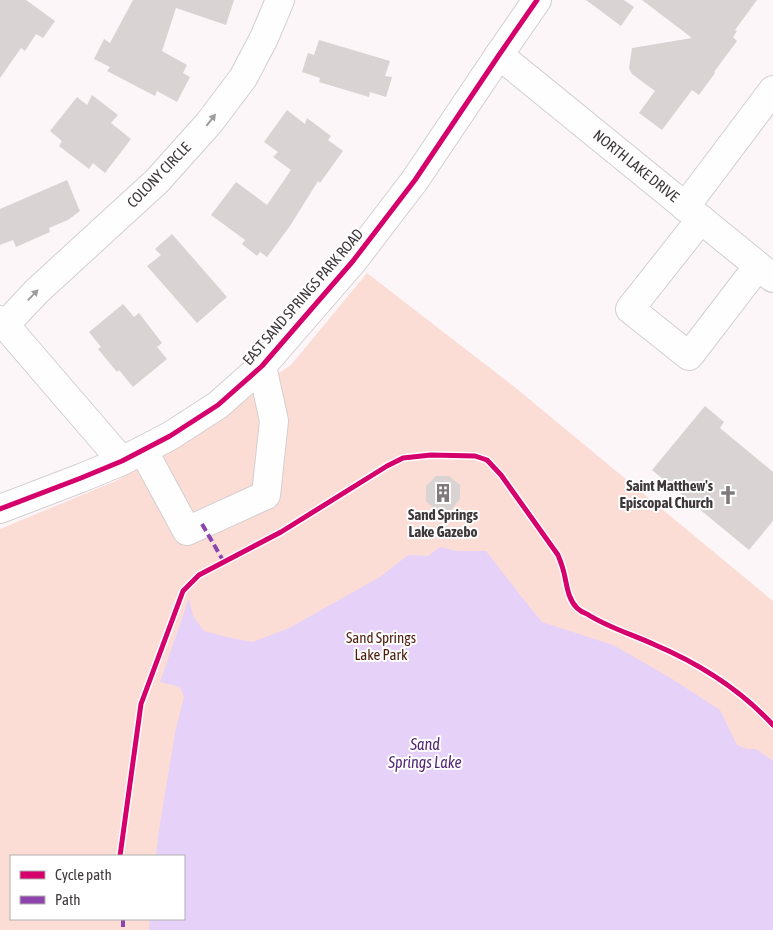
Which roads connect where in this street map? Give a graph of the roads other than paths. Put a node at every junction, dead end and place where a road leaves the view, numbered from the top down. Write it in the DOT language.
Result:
graph roads {
  1 [pos="280,0"];
  2 [pos="537,0"];
  3 [pos="499,55"];
  4 [pos="773,90"];
  5 [pos="693,213"];
  6 [pos="765,272"];
  7 [pos="2,322"];
  8 [pos="262,366"];
  9 [pos="133,456"];
  10 [pos="0,508"];
  7 -- 1 [label="street, COLONY CIRCLE, one-way"];
  2 -- 3 [label="street, EAST SAND SPRINGS PARK ROAD"];
  3 -- 5 [label="street, NORTH LAKE DRIVE"];
  3 -- 8 [label="street, EAST SAND SPRINGS PARK ROAD"];
  4 -- 5 [label="street"];
  5 -- 6 [label="street, NORTH LAKE DRIVE"];
  5 -- 6 [label="street"];
  7 -- 9 [label="street, COLONY CIRCLE"];
  8 -- 9 [label="street, EAST SAND SPRINGS PARK ROAD"];
  8 -- 9 [label="street, COLONY CIRCLE"];
  9 -- 10 [label="street, EAST SAND SPRINGS PARK ROAD"];
}
